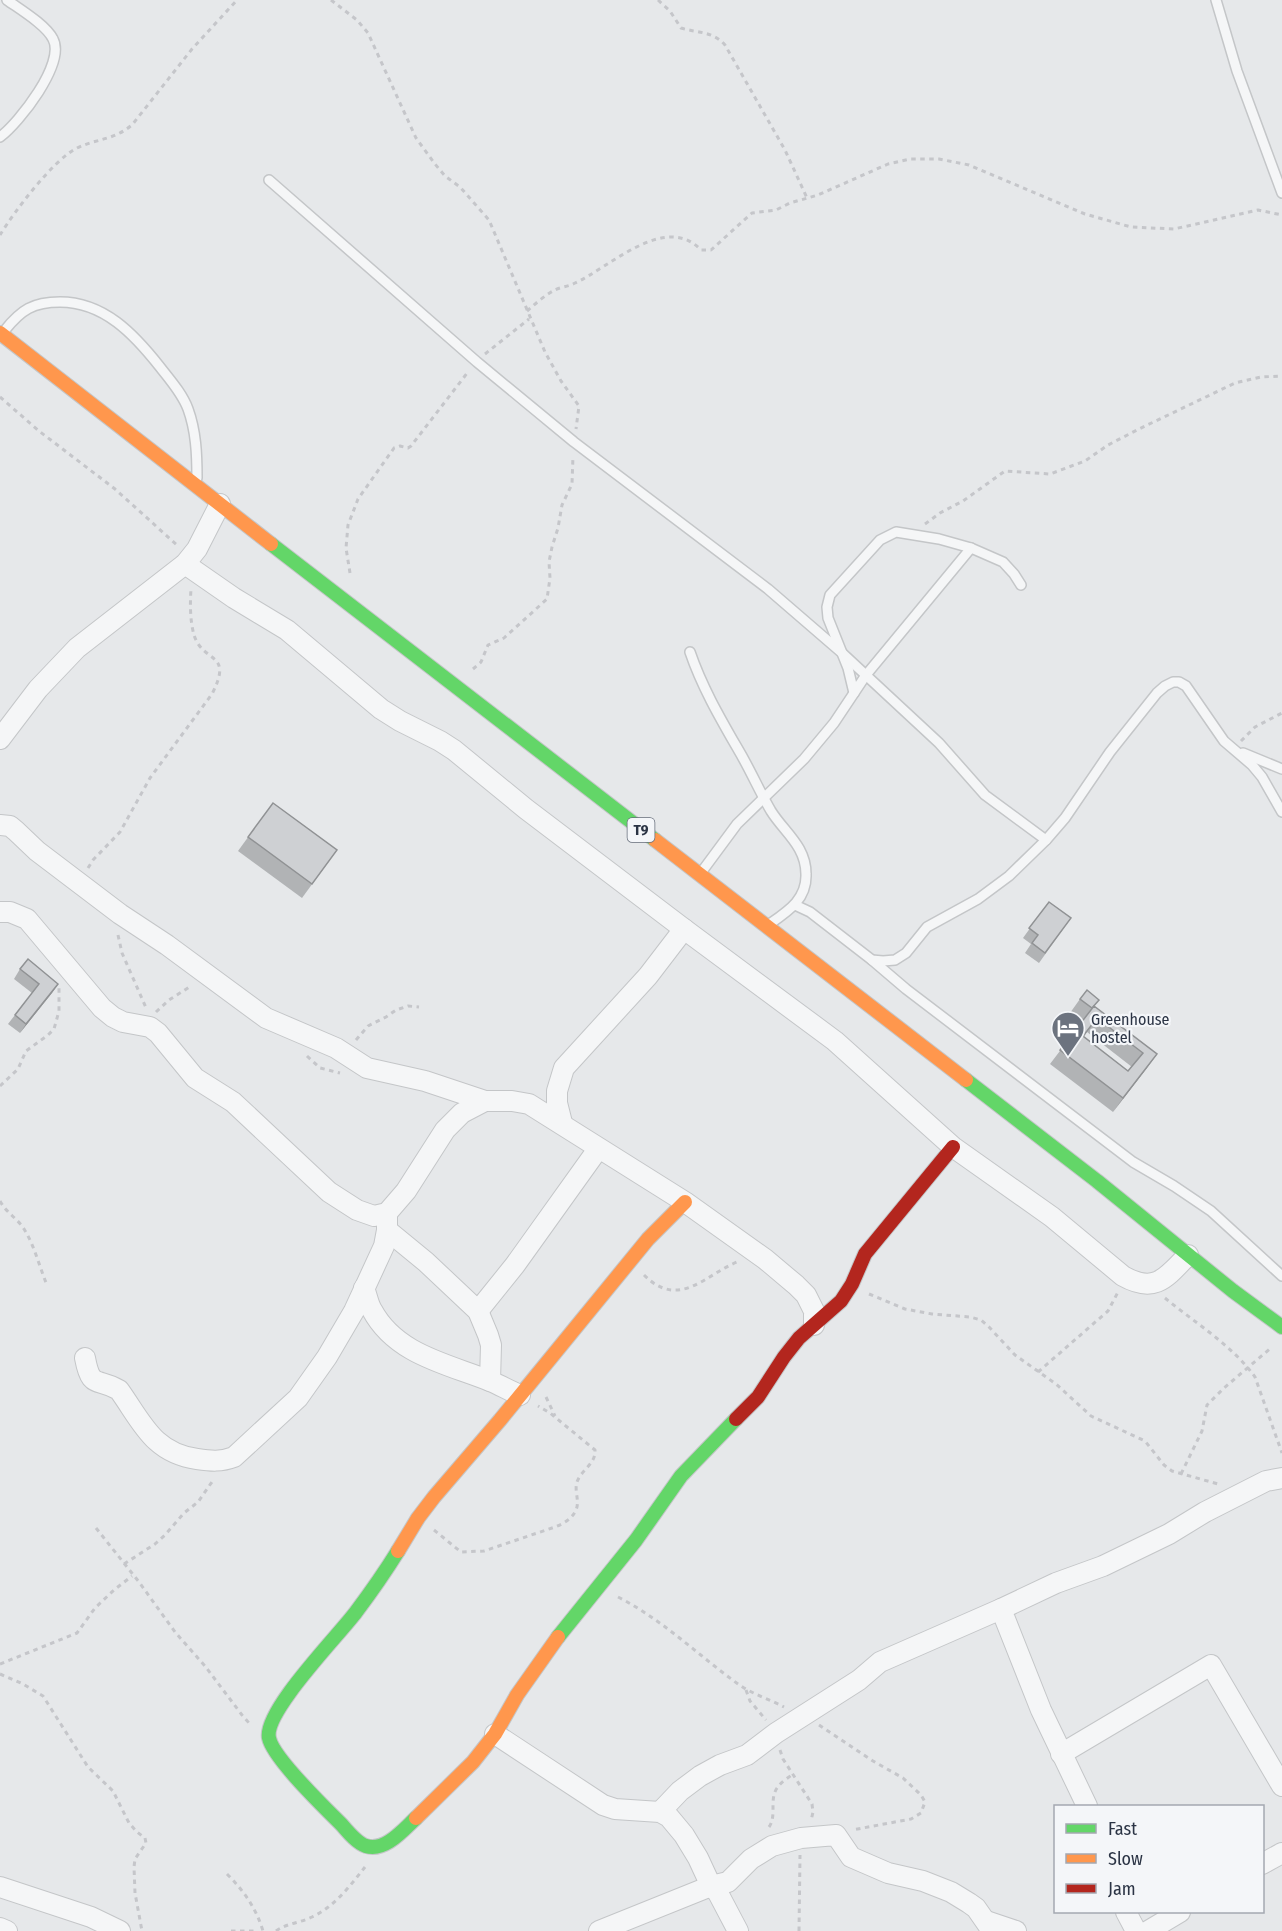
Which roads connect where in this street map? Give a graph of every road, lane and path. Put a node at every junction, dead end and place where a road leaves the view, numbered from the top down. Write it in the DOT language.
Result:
graph roads {
  1 [pos="8,0"];
  2 [pos="237,0"];
  3 [pos="331,0"];
  4 [pos="658,0"];
  5 [pos="1216,0"];
  6 [pos="0,137"];
  7 [pos="269,180"];
  8 [pos="1282,193"];
  9 [pos="807,198"];
  10 [pos="1282,215"];
  11 [pos="6,225"];
  12 [pos="0,228"];
  13 [pos="0,235"];
  14 [pos="527,311"];
  15 [pos="530,319"];
  16 [pos="1,333"];
  17 [pos="477,362"];
  18 [pos="1282,376"];
  19 [pos="0,397"];
  20 [pos="574,442"];
  21 [pos="197,486"];
  22 [pos="220,504"];
  23 [pos="896,532"];
  24 [pos="971,548"];
  25 [pos="189,567"];
  26 [pos="351,578"];
  27 [pos="1021,585"];
  28 [pos="690,652"];
  29 [pos="841,652"];
  30 [pos="866,675"];
  31 [pos="454,686"];
  32 [pos="854,693"];
  33 [pos="1282,713"];
  34 [pos="0,739"];
  35 [pos="1233,749"];
  36 [pos="1282,769"];
  37 [pos="764,797"];
  38 [pos="1282,812"];
  39 [pos="0,825"];
  40 [pos="1046,840"];
  41 [pos="700,874"];
  42 [pos="79,883"];
  43 [pos="795,905"];
  44 [pos="0,912"];
  45 [pos="120,914"];
  46 [pos="766,926"];
  47 [pos="684,930"];
  48 [pos="59,957"];
  49 [pos="872,960"];
  50 [pos="208,977"];
  51 [pos="419,1006"];
  52 [pos="336,1048"];
  53 [pos="564,1068"];
  54 [pos="0,1086"];
  55 [pos="485,1101"];
  56 [pos="529,1104"];
  57 [pos="562,1124"];
  58 [pos="953,1147"];
  59 [pos="598,1149"];
  60 [pos="0,1201"];
  61 [pos="685,1202"];
  62 [pos="387,1221"];
  63 [pos="1188,1255"];
  64 [pos="765,1259"];
  65 [pos="631,1261"];
  66 [pos="1123,1276"];
  67 [pos="1282,1276"];
  68 [pos="852,1284"];
  69 [pos="1147,1284"];
  70 [pos="46,1285"];
  71 [pos="364,1288"];
  72 [pos="478,1311"];
  73 [pos="814,1325"];
  74 [pos="1282,1327"];
  75 [pos="1274,1346"];
  76 [pos="85,1358"];
  77 [pos="1248,1367"];
  78 [pos="1038,1372"];
  79 [pos="490,1381"];
  80 [pos="520,1395"];
  81 [pos="1282,1453"];
  82 [pos="222,1461"];
  83 [pos="1180,1474"];
  84 [pos="1282,1478"];
  85 [pos="1222,1485"];
  86 [pos="418,1518"];
  87 [pos="96,1528"];
  88 [pos="123,1564"];
  89 [pos="133,1575"];
  90 [pos="598,1588"];
  91 [pos="1001,1609"];
  92 [pos="0,1664"];
  93 [pos="0,1674"];
  94 [pos="746,1690"];
  95 [pos="805,1714"];
  96 [pos="776,1733"];
  97 [pos="495,1734"];
  98 [pos="268,1735"];
  99 [pos="1061,1754"];
  100 [pos="793,1774"];
  101 [pos="1282,1786"];
  102 [pos="1086,1805"];
  103 [pos="660,1812"];
  104 [pos="766,1829"];
  105 [pos="836,1835"];
  106 [pos="801,1838"];
  107 [pos="379,1846"];
  108 [pos="1282,1853"];
  109 [pos="1264,1863"];
  110 [pos="227,1874"];
  111 [pos="711,1886"];
  112 [pos="0,1887"];
  113 [pos="1127,1913"];
  114 [pos="1177,1913"];
  115 [pos="989,1926"];
  116 [pos="0,1928"];
  117 [pos="118,1930"];
  118 [pos="7,1931"];
  119 [pos="86,1931"];
  120 [pos="142,1931"];
  121 [pos="231,1931"];
  122 [pos="257,1931"];
  123 [pos="264,1931"];
  124 [pos="276,1931"];
  125 [pos="599,1931"];
  126 [pos="738,1931"];
  127 [pos="799,1931"];
  128 [pos="1016,1931"];
  129 [pos="1136,1931"];
  130 [pos="1148,1931"];
  1 -- 6 [label="lane"];
  2 -- 11 [label="path"];
  3 -- 14 [label="path"];
  4 -- 9 [label="path"];
  5 -- 8 [label="lane"];
  7 -- 17 [label="lane"];
  9 -- 10 [label="path"];
  9 -- 14 [label="path"];
  11 -- 12 [label="path"];
  11 -- 13 [label="path"];
  14 -- 15 [label="path"];
  15 -- 17 [label="path"];
  15 -- 20 [label="path"];
  16 -- 21 [label="main road, T9"];
  16 -- 21 [label="lane"];
  17 -- 20 [label="lane"];
  17 -- 26 [label="path"];
  18 -- 23 [label="path"];
  19 -- 25 [label="path"];
  20 -- 29 [label="lane"];
  20 -- 31 [label="path"];
  21 -- 22 [label="main road, T9"];
  22 -- 25 [label="street"];
  22 -- 31 [label="main road, T9"];
  23 -- 24 [label="lane"];
  23 -- 29 [label="lane"];
  24 -- 27 [label="lane"];
  24 -- 30 [label="lane"];
  25 -- 34 [label="street"];
  25 -- 42 [label="path"];
  25 -- 47 [label="street"];
  28 -- 37 [label="lane"];
  29 -- 30 [label="lane"];
  29 -- 32 [label="lane"];
  30 -- 32 [label="lane"];
  30 -- 40 [label="lane"];
  31 -- 41 [label="main road, T9"];
  32 -- 37 [label="lane"];
  33 -- 35 [label="path"];
  35 -- 36 [label="lane"];
  35 -- 38 [label="lane"];
  35 -- 40 [label="lane"];
  37 -- 41 [label="lane"];
  37 -- 43 [label="lane"];
  39 -- 42 [label="street"];
  40 -- 49 [label="lane"];
  41 -- 46 [label="main road, T9"];
  42 -- 45 [label="street"];
  43 -- 46 [label="lane"];
  43 -- 49 [label="lane"];
  44 -- 48 [label="street"];
  45 -- 50 [label="street"];
  45 -- 50 [label="path"];
  46 -- 63 [label="main road, T9"];
  47 -- 53 [label="street"];
  47 -- 58 [label="street"];
  48 -- 54 [label="path"];
  48 -- 62 [label="street"];
  49 -- 67 [label="lane"];
  50 -- 52 [label="street"];
  51 -- 52 [label="path"];
  52 -- 55 [label="street"];
  53 -- 56 [label="street"];
  53 -- 57 [label="street"];
  55 -- 56 [label="street"];
  55 -- 62 [label="street"];
  56 -- 57 [label="street"];
  57 -- 59 [label="street"];
  58 -- 66 [label="street"];
  58 -- 68 [label="main road"];
  59 -- 61 [label="street"];
  59 -- 72 [label="street"];
  60 -- 70 [label="path"];
  61 -- 64 [label="street"];
  61 -- 65 [label="main road"];
  62 -- 71 [label="street"];
  62 -- 72 [label="street"];
  63 -- 69 [label="street"];
  63 -- 74 [label="main road, T9"];
  64 -- 65 [label="path"];
  64 -- 73 [label="street"];
  65 -- 80 [label="main road"];
  66 -- 69 [label="street"];
  66 -- 78 [label="path"];
  68 -- 73 [label="main road"];
  68 -- 78 [label="path"];
  69 -- 77 [label="path"];
  71 -- 79 [label="street"];
  71 -- 82 [label="street"];
  72 -- 79 [label="street"];
  73 -- 90 [label="main road"];
  75 -- 77 [label="path"];
  76 -- 82 [label="street"];
  77 -- 81 [label="path"];
  77 -- 83 [label="path"];
  78 -- 83 [label="path"];
  79 -- 80 [label="street"];
  80 -- 86 [label="main road"];
  80 -- 86 [label="path"];
  82 -- 88 [label="path"];
  83 -- 85 [label="path"];
  84 -- 91 [label="street"];
  86 -- 98 [label="main road"];
  87 -- 88 [label="path"];
  88 -- 89 [label="path"];
  89 -- 92 [label="path"];
  89 -- 98 [label="path"];
  90 -- 94 [label="path"];
  90 -- 97 [label="main road"];
  91 -- 95 [label="street"];
  91 -- 99 [label="street"];
  93 -- 120 [label="path"];
  94 -- 95 [label="path"];
  94 -- 96 [label="path"];
  95 -- 96 [label="street"];
  95 -- 105 [label="path"];
  96 -- 100 [label="path"];
  96 -- 103 [label="street"];
  97 -- 103 [label="street"];
  97 -- 107 [label="main road"];
  98 -- 107 [label="main road"];
  99 -- 101 [label="street"];
  99 -- 102 [label="street"];
  100 -- 104 [label="path"];
  100 -- 106 [label="path"];
  103 -- 111 [label="street"];
  105 -- 106 [label="street"];
  105 -- 115 [label="street"];
  106 -- 111 [label="street"];
  106 -- 127 [label="path"];
  107 -- 124 [label="path"];
  108 -- 109 [label="street"];
  110 -- 123 [label="path"];
  111 -- 125 [label="street"];
  111 -- 126 [label="street"];
  112 -- 117 [label="street"];
  113 -- 129 [label="street"];
  114 -- 130 [label="street"];
  115 -- 128 [label="street"];
  116 -- 118 [label="street"];
  117 -- 119 [label="street"];
  121 -- 122 [label="path"];
}
